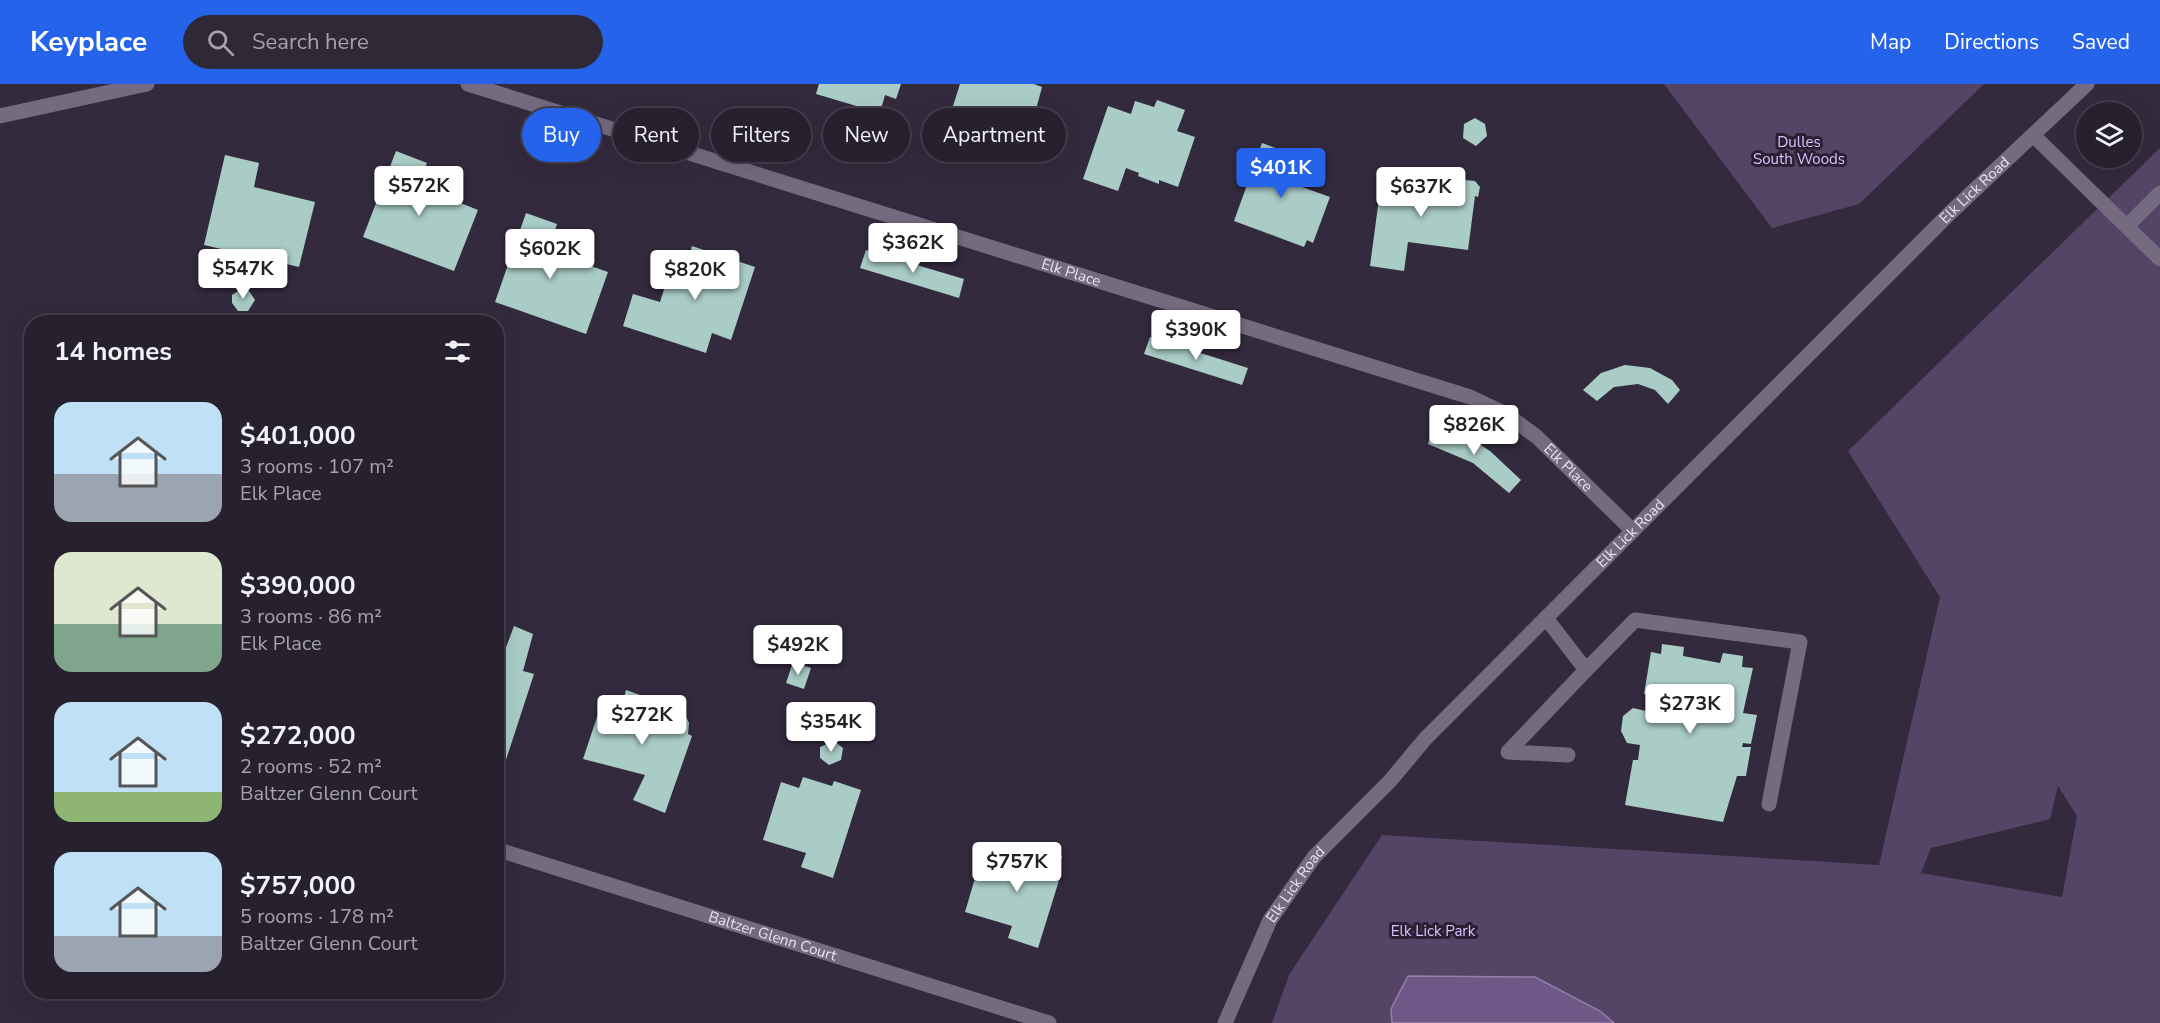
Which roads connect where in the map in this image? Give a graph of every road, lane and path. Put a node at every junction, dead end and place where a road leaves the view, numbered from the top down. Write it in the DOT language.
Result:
graph roads {
  1 [pos="147,84"];
  2 [pos="468,84"];
  3 [pos="2087,84"];
  4 [pos="0,116"];
  5 [pos="2033,135"];
  6 [pos="2160,193"];
  7 [pos="2127,226"];
  8 [pos="2160,259"];
  9 [pos="1634,531"];
  10 [pos="1546,618"];
  11 [pos="1586,669"];
  12 [pos="1568,755"];
  13 [pos="1769,804"];
  14 [pos="504,852"];
  15 [pos="1049,1023"];
  16 [pos="1226,1023"];
  1 -- 4 [label="street"];
  2 -- 9 [label="street, Elk Place"];
  3 -- 5 [label="street, Elk Lick Road"];
  5 -- 7 [label="street"];
  5 -- 9 [label="street, Elk Lick Road"];
  6 -- 7 [label="street"];
  7 -- 8 [label="street"];
  9 -- 10 [label="street, Elk Lick Road"];
  10 -- 11 [label="street"];
  10 -- 16 [label="street, Elk Lick Road"];
  11 -- 12 [label="street"];
  11 -- 13 [label="street"];
  14 -- 15 [label="street, Baltzer Glenn Court"];
}
